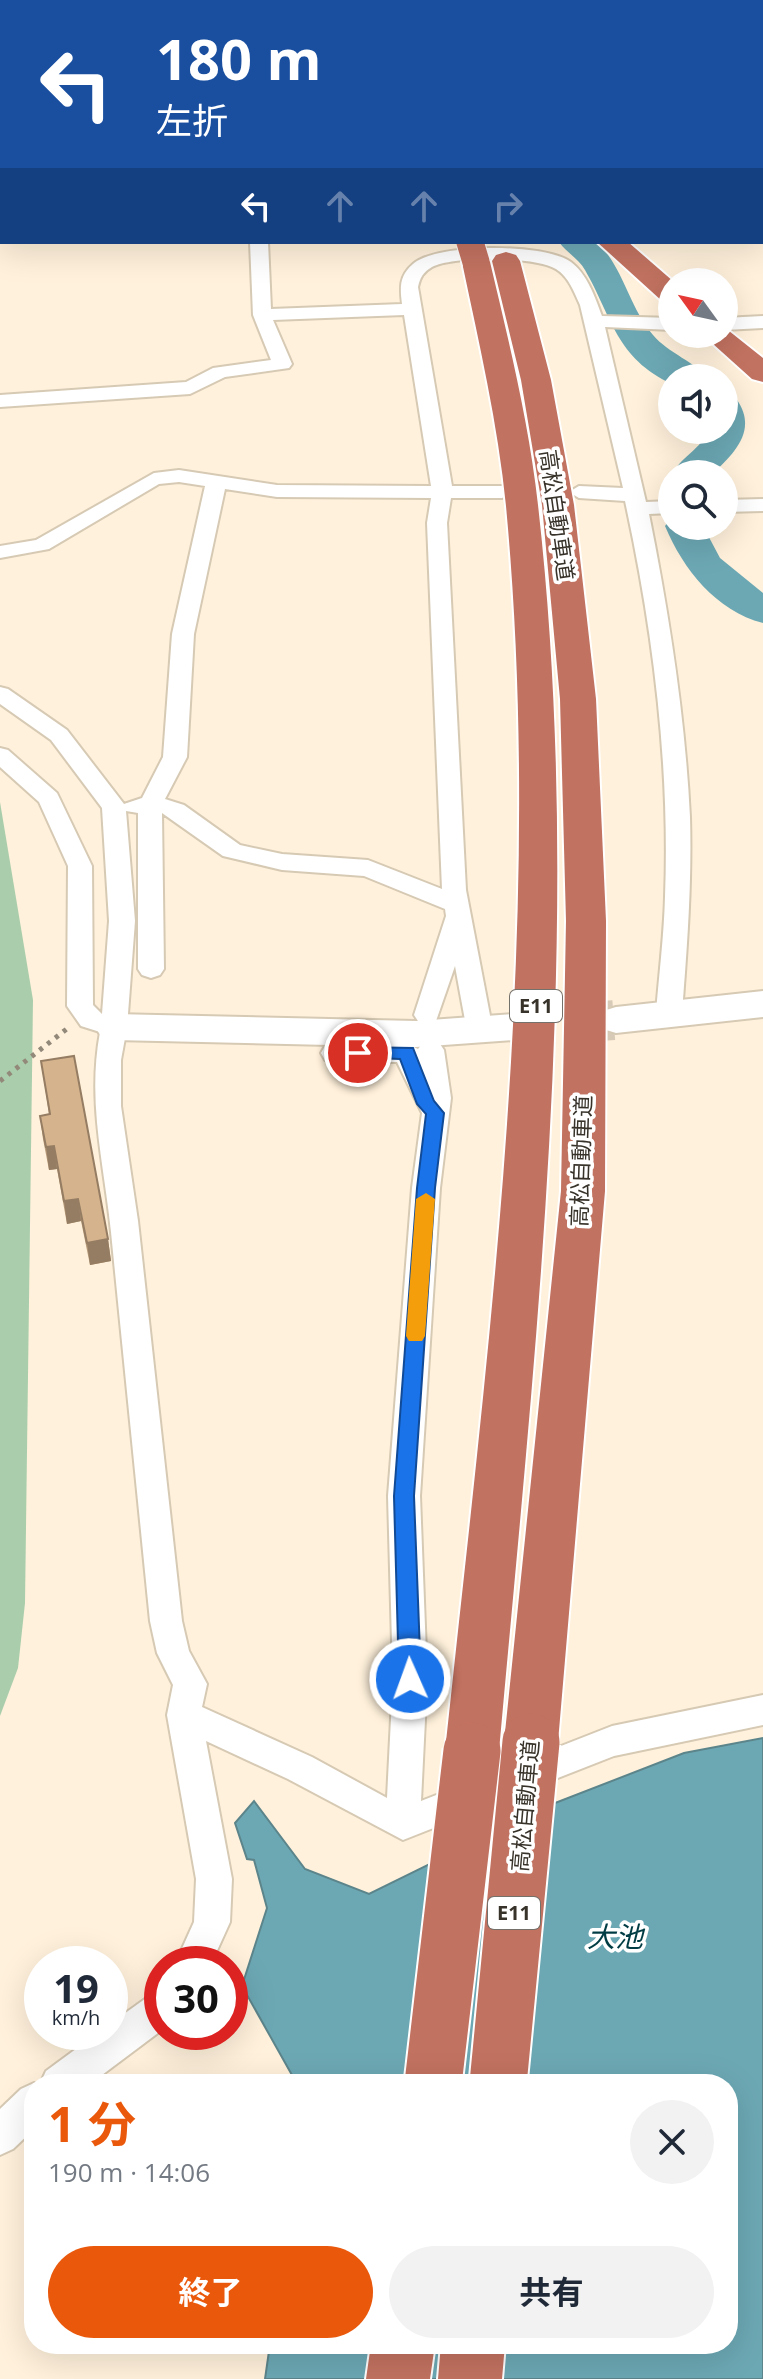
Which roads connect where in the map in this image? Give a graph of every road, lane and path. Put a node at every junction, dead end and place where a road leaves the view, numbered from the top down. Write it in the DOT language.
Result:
graph roads {
  1 [pos="259,244"];
  2 [pos="613,244"];
  3 [pos="472,251"];
  4 [pos="658,283"];
  5 [pos="413,309"];
  6 [pos="262,315"];
  7 [pos="594,321"];
  8 [pos="763,322"];
  9 [pos="658,323"];
  10 [pos="738,323"];
  11 [pos="734,348"];
  12 [pos="763,373"];
  13 [pos="0,401"];
  14 [pos="216,482"];
  15 [pos="442,490"];
  16 [pos="502,492"];
  17 [pos="579,492"];
  18 [pos="637,502"];
  19 [pos="658,505"];
  20 [pos="763,505"];
  21 [pos="738,506"];
  22 [pos="0,552"];
  23 [pos="0,694"];
  24 [pos="0,755"];
  25 [pos="150,805"];
  26 [pos="114,807"];
  27 [pos="458,909"];
  28 [pos="151,969"];
  29 [pos="763,1004"];
  30 [pos="669,1013"];
  31 [pos="427,1015"];
  32 [pos="99,1020"];
  33 [pos="616,1020"];
  34 [pos="497,1029"];
  35 [pos="431,1050"];
  36 [pos="334,1053"];
  37 [pos="0,1081"];
  38 [pos="435,1113"];
  39 [pos="763,1710"];
  40 [pos="184,1715"];
  41 [pos="403,1824"];
  42 [pos="201,1946"];
  43 [pos="144,2021"];
  44 [pos="73,2074"];
  45 [pos="434,2074"];
  46 [pos="499,2074"];
  47 [pos="24,2112"];
  48 [pos="0,2136"];
  49 [pos="402,2354"];
  50 [pos="472,2354"];
  51 [pos="398,2379"];
  52 [pos="470,2379"];
  1 -- 6 [label="street"];
  2 -- 4 [label="highway"];
  3 -- 5 [label="street"];
  3 -- 7 [label="street"];
  3 -- 45 [label="highway, 高松自動車道 / E11, bridge"];
  3 -- 46 [label="highway, 高松自動車道 / E11, bridge"];
  5 -- 6 [label="street"];
  5 -- 15 [label="street"];
  6 -- 13 [label="street"];
  7 -- 9 [label="street"];
  7 -- 18 [label="street"];
  8 -- 10 [label="street"];
  11 -- 12 [label="highway"];
  14 -- 15 [label="street"];
  14 -- 22 [label="street"];
  14 -- 25 [label="street"];
  15 -- 16 [label="street"];
  15 -- 27 [label="street"];
  17 -- 18 [label="street"];
  18 -- 19 [label="street"];
  18 -- 30 [label="street"];
  20 -- 21 [label="street"];
  23 -- 26 [label="street"];
  24 -- 32 [label="street"];
  25 -- 26 [label="street"];
  25 -- 27 [label="street"];
  25 -- 28 [label="street"];
  26 -- 32 [label="street"];
  27 -- 31 [label="street"];
  27 -- 34 [label="street"];
  29 -- 30 [label="street"];
  30 -- 33 [label="street"];
  32 -- 34 [label="street"];
  32 -- 37 [label="path"];
  32 -- 40 [label="street"];
  35 -- 38 [label="street"];
  36 -- 38 [label="street"];
  38 -- 41 [label="street"];
  39 -- 41 [label="street"];
  40 -- 41 [label="street"];
  40 -- 42 [label="street"];
  43 -- 44 [label="street"];
  47 -- 48 [label="street"];
  49 -- 51 [label="highway"];
  50 -- 52 [label="highway"];
}
